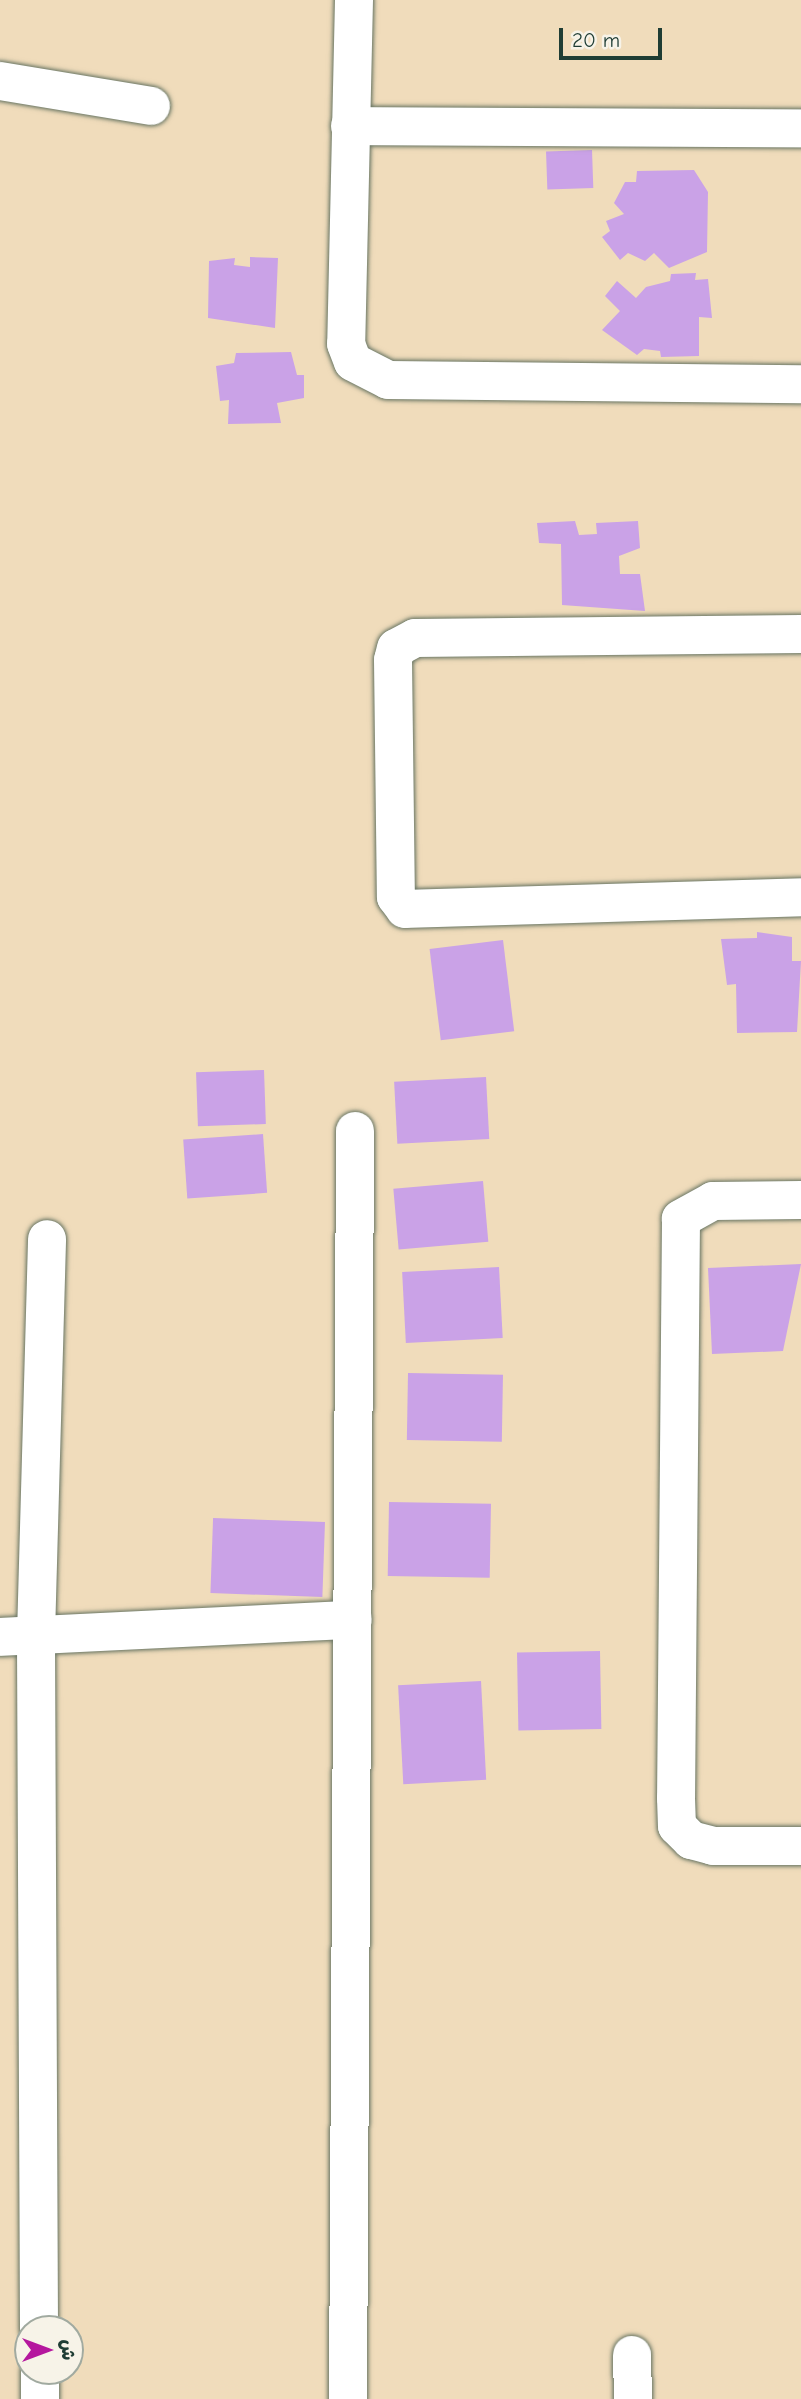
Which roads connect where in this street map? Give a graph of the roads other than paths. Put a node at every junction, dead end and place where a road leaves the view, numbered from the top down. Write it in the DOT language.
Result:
graph roads {
  1 [pos="354,0"];
  2 [pos="0,82"];
  3 [pos="151,106"];
  4 [pos="350,126"];
  5 [pos="801,128"];
  6 [pos="801,384"];
  7 [pos="801,634"];
  8 [pos="801,897"];
  9 [pos="355,1131"];
  10 [pos="801,1200"];
  11 [pos="47,1239"];
  12 [pos="353,1620"];
  13 [pos="18,1636"];
  14 [pos="801,1846"];
  15 [pos="39,2315"];
  16 [pos="632,2355"];
  17 [pos="348,2399"];
  18 [pos="633,2399"];
  1 -- 4 [label="street"];
  2 -- 3 [label="street"];
  4 -- 5 [label="street"];
  4 -- 6 [label="street"];
  7 -- 8 [label="street"];
  9 -- 12 [label="street"];
  10 -- 14 [label="street"];
  11 -- 13 [label="street"];
  12 -- 13 [label="street"];
  12 -- 17 [label="street"];
  13 -- 15 [label="street"];
  16 -- 18 [label="street"];
}
